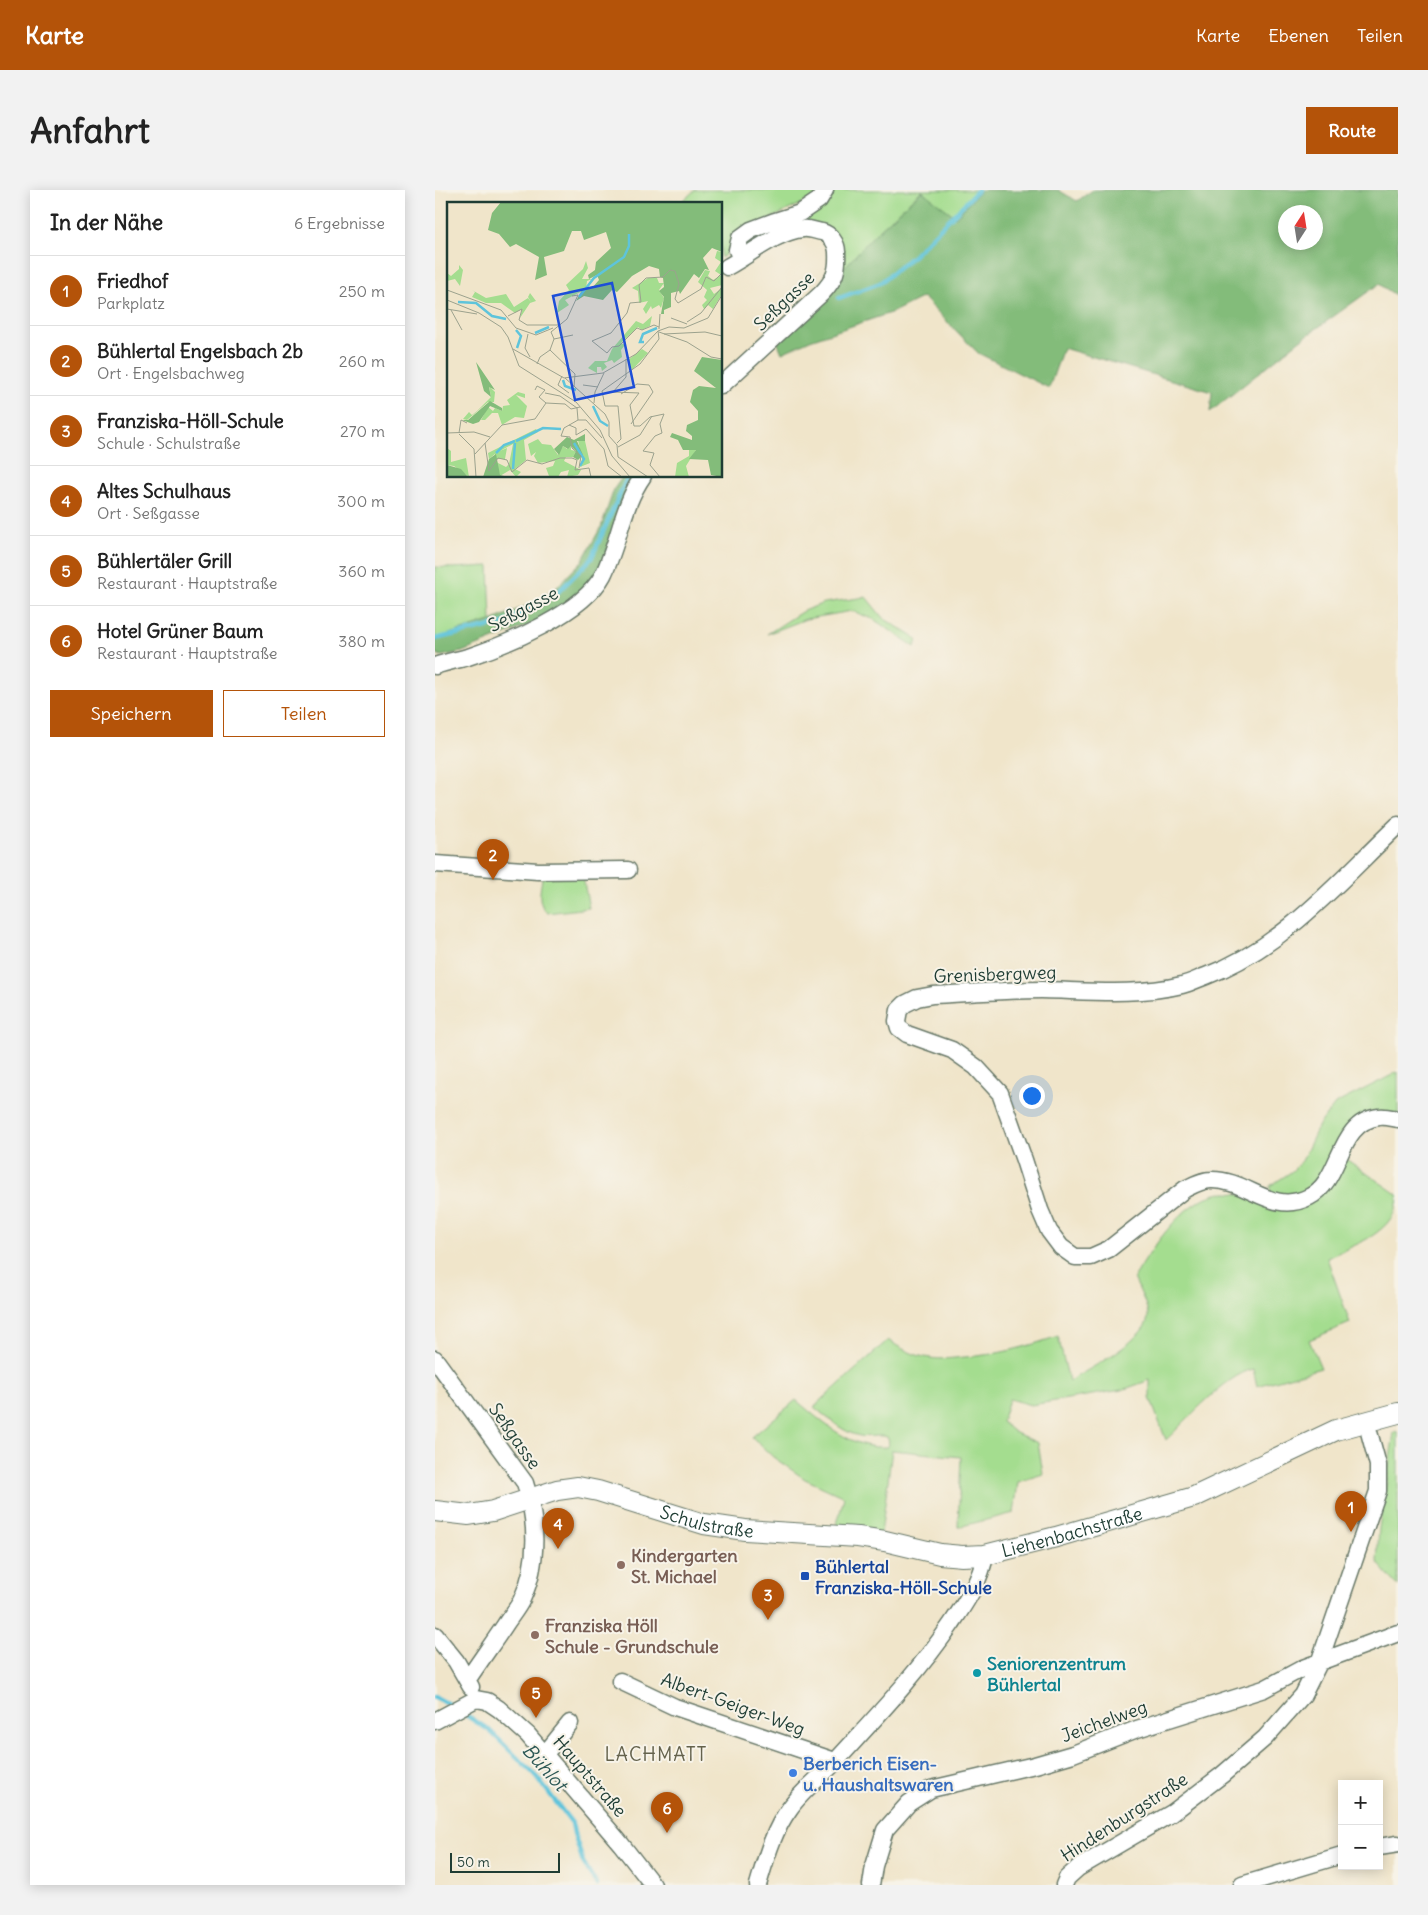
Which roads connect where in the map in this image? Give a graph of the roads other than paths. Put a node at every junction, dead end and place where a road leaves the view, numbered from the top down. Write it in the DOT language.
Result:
graph roads {
  1 [pos="825,190"];
  2 [pos="723,384"];
  3 [pos="642,478"];
  4 [pos="437,663"];
  5 [pos="1398,825"];
  6 [pos="435,864"];
  7 [pos="628,870"];
  8 [pos="1398,1119"];
  9 [pos="435,1359"];
  10 [pos="1398,1413"];
  11 [pos="1365,1421"];
  12 [pos="530,1499"];
  13 [pos="435,1511"];
  14 [pos="985,1555"];
  15 [pos="1398,1633"];
  16 [pos="435,1635"];
  17 [pos="1319,1663"];
  18 [pos="468,1679"];
  19 [pos="619,1680"];
  20 [pos="471,1701"];
  21 [pos="437,1720"];
  22 [pos="570,1723"];
  23 [pos="545,1754"];
  24 [pos="835,1761"];
  25 [pos="1398,1844"];
  26 [pos="1383,1846"];
  27 [pos="1338,1856"];
  28 [pos="653,1885"];
  29 [pos="758,1885"];
  30 [pos="871,1885"];
  31 [pos="1064,1885"];
  32 [pos="1242,1885"];
  1 -- 2 [label="street, Seßgasse"];
  3 -- 4 [label="street, Seßgasse"];
  5 -- 8 [label="street, Grenisbergweg"];
  6 -- 7 [label="street"];
  9 -- 12 [label="street, Seßgasse"];
  10 -- 11 [label="street, Liehenbachstraße"];
  11 -- 14 [label="street, Liehenbachstraße"];
  11 -- 17 [label="street, Hindenburgstraße"];
  12 -- 13 [label="street, Schulstraße"];
  12 -- 14 [label="street, Schulstraße"];
  12 -- 18 [label="street, Seßgasse"];
  14 -- 24 [label="street, Liehenbachstraße"];
  15 -- 17 [label="street, Jeichelweg"];
  16 -- 18 [label="street"];
  17 -- 30 [label="street, Jeichelweg"];
  17 -- 31 [label="street, Hindenburgstraße"];
  18 -- 20 [label="street"];
  19 -- 24 [label="street, Albert-Geiger-Weg"];
  20 -- 21 [label="street"];
  20 -- 23 [label="street, Hauptstraße"];
  22 -- 23 [label="street"];
  23 -- 28 [label="street, Hauptstraße"];
  24 -- 29 [label="street, Liehenbachstraße"];
  25 -- 26 [label="street"];
  27 -- 32 [label="street"];
}
